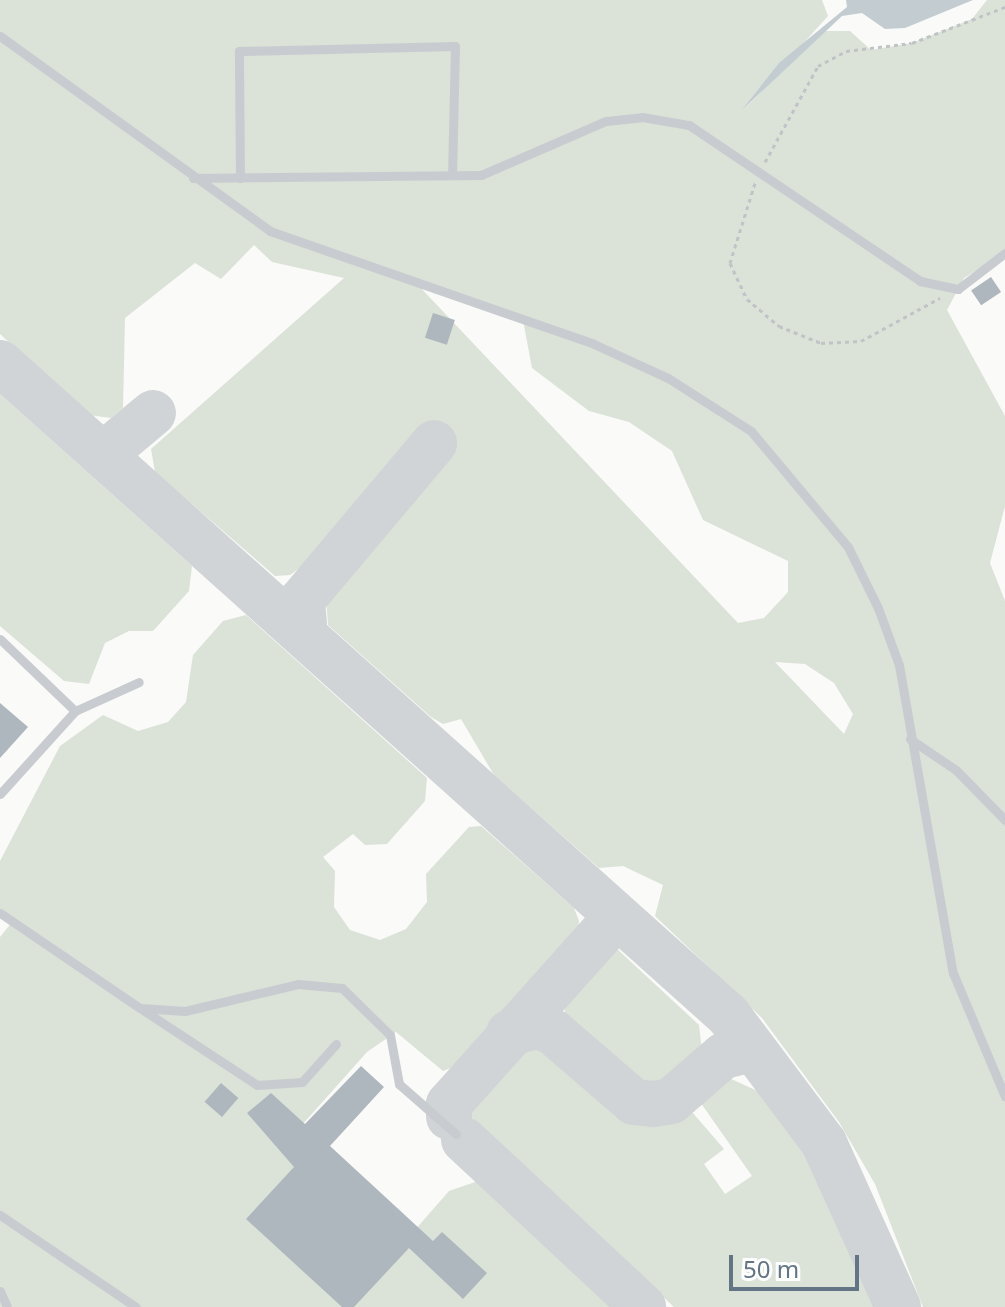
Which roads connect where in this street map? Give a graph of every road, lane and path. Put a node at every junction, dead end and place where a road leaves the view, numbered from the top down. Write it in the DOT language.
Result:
graph roads {
  1 [pos="1005,7"];
  2 [pos="0,36"];
  3 [pos="762,168"];
  4 [pos="452,175"];
  5 [pos="193,178"];
  6 [pos="240,178"];
  7 [pos="1005,253"];
  8 [pos="958,289"];
  9 [pos="0,639"];
  10 [pos="139,682"];
  11 [pos="75,711"];
  12 [pos="910,739"];
  13 [pos="0,794"];
  14 [pos="1005,820"];
  15 [pos="0,913"];
  16 [pos="140,1008"];
  17 [pos="336,1044"];
  18 [pos="1005,1097"];
  19 [pos="456,1134"];
  20 [pos="0,1215"];
  21 [pos="0,1291"];
  22 [pos="7,1307"];
  23 [pos="136,1307"];
  1 -- 3 [label="path"];
  2 -- 5 [label="lane"];
  3 -- 4 [label="lane"];
  3 -- 8 [label="lane"];
  3 -- 8 [label="path"];
  4 -- 6 [label="lane"];
  4 -- 6 [label="lane"];
  5 -- 6 [label="lane"];
  5 -- 12 [label="lane"];
  7 -- 8 [label="lane"];
  9 -- 11 [label="lane"];
  10 -- 11 [label="lane"];
  11 -- 13 [label="lane"];
  12 -- 14 [label="lane"];
  12 -- 18 [label="lane"];
  15 -- 16 [label="lane"];
  16 -- 17 [label="lane"];
  16 -- 19 [label="lane"];
  20 -- 23 [label="lane"];
  21 -- 22 [label="lane"];
}
